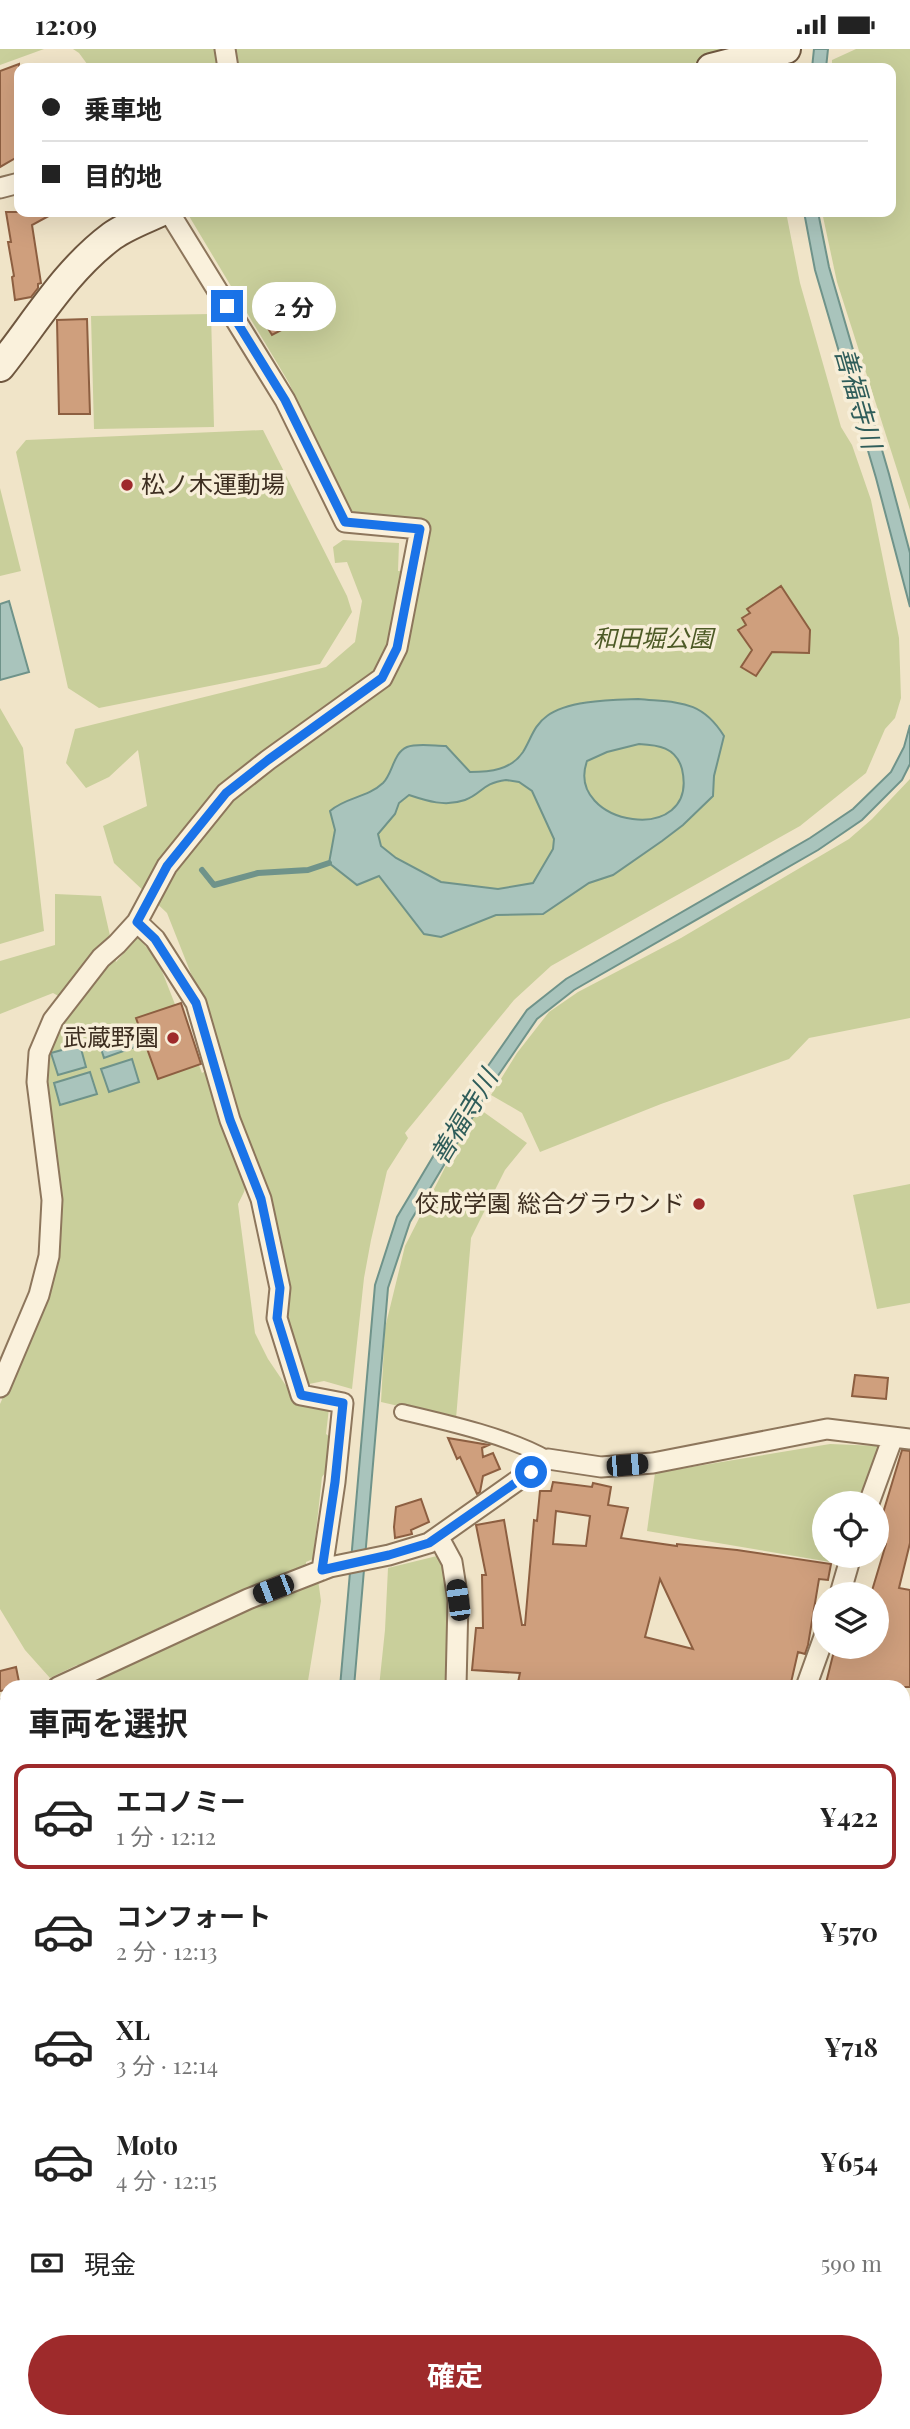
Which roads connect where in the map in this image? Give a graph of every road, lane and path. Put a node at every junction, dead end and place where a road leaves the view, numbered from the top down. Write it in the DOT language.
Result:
graph roads {
  1 [pos="786,49"];
  2 [pos="731,63"];
  3 [pos="150,217"];
  4 [pos="172,217"];
  5 [pos="0,367"];
  6 [pos="137,922"];
  7 [pos="0,1387"];
  8 [pos="402,1412"];
  9 [pos="902,1438"];
  10 [pos="548,1459"];
  11 [pos="875,1491"];
  12 [pos="439,1538"];
  13 [pos="326,1569"];
  14 [pos="816,1659"];
  15 [pos="73,1680"];
  16 [pos="456,1680"];
  17 [pos="809,1680"];
  1 -- 2 [label="main road"];
  3 -- 5 [label="main road"];
  4 -- 6 [label="street"];
  6 -- 7 [label="street"];
  6 -- 13 [label="street"];
  8 -- 10 [label="street"];
  9 -- 10 [label="street"];
  9 -- 11 [label="street"];
  10 -- 12 [label="street"];
  12 -- 13 [label="street"];
  12 -- 16 [label="street"];
  13 -- 15 [label="street"];
  14 -- 17 [label="street"];
}
